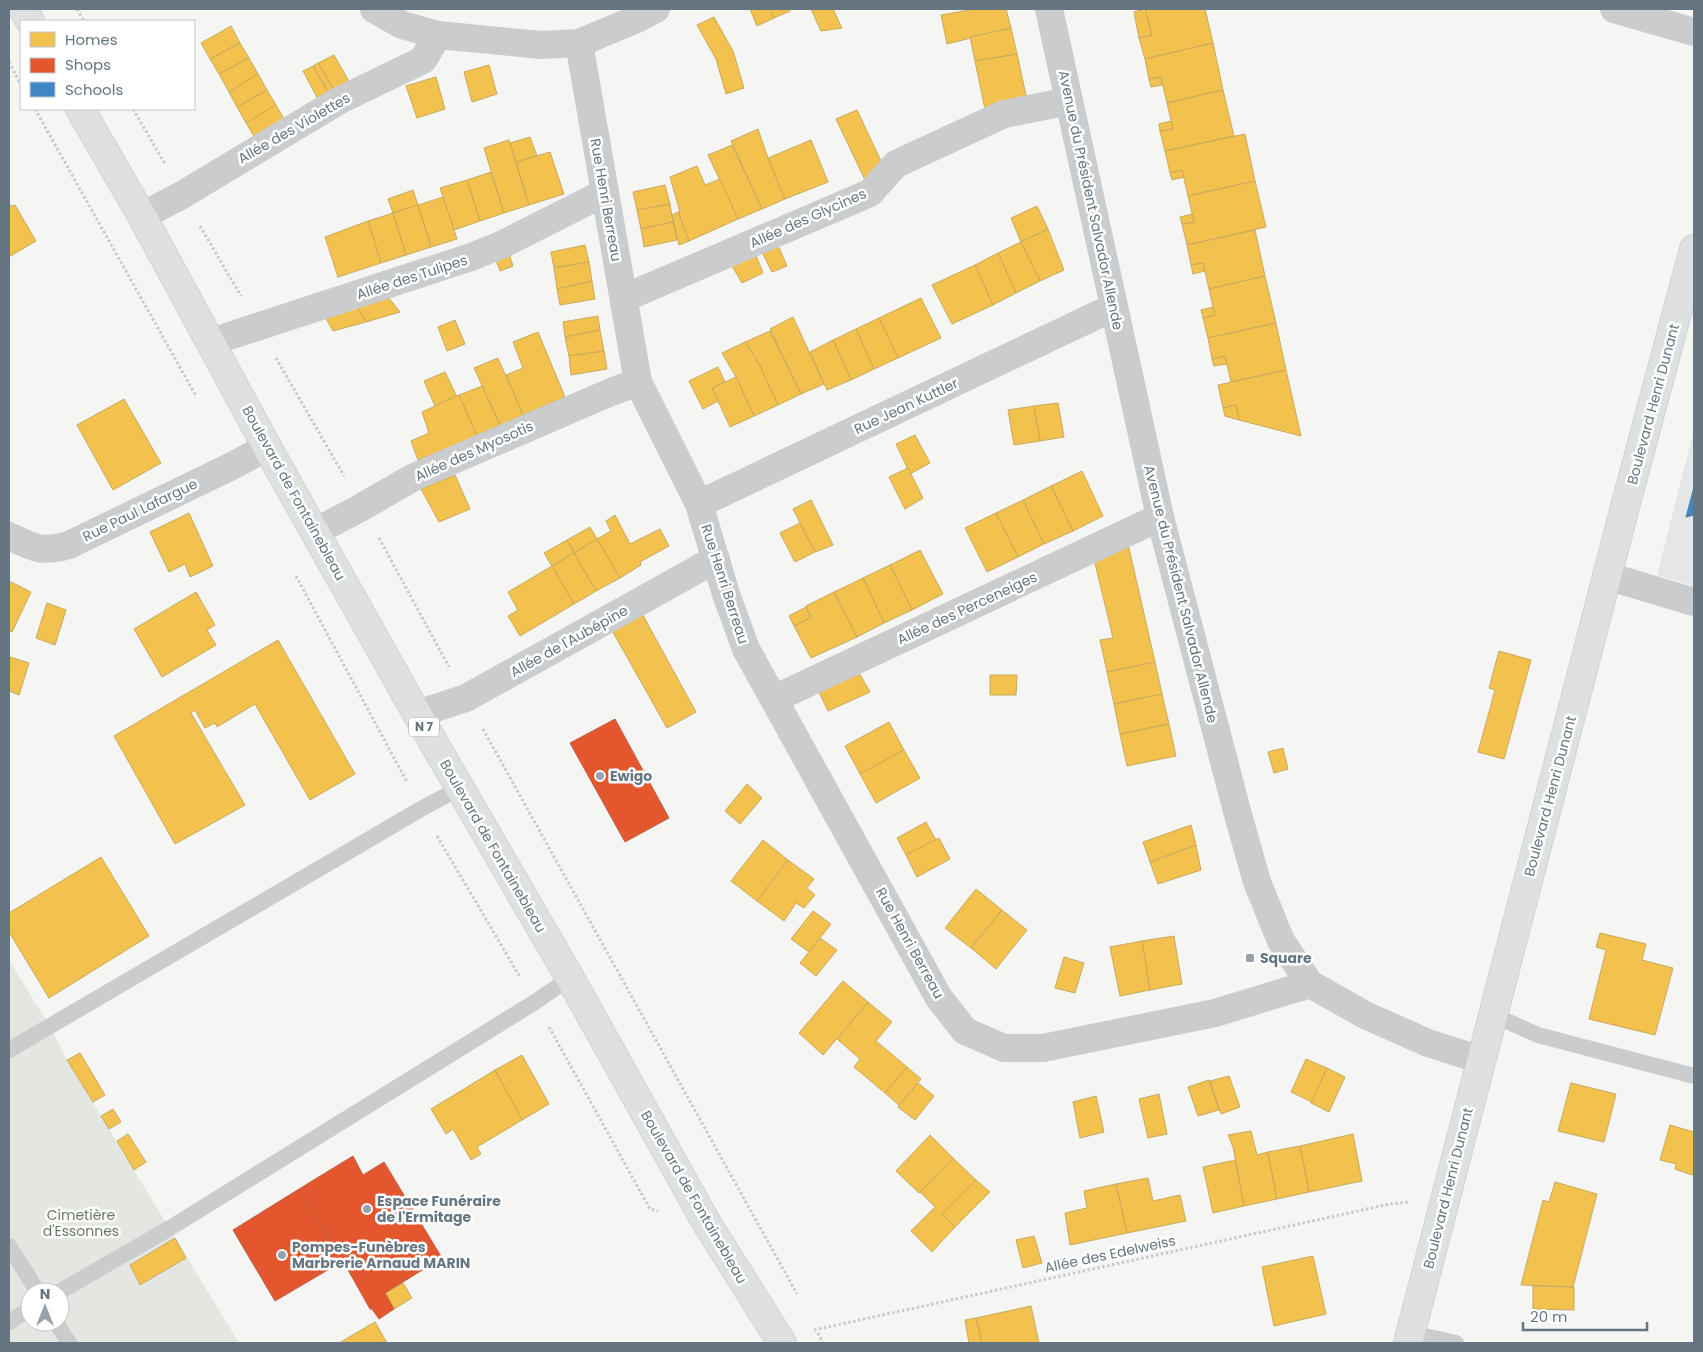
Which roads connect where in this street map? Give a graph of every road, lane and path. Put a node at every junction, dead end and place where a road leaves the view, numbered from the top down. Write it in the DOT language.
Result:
graph roads {
  1 [pos="23,9"];
  2 [pos="77,9"];
  3 [pos="374,9"];
  4 [pos="656,9"];
  5 [pos="1049,9"];
  6 [pos="1614,9"];
  7 [pos="29,20"];
  8 [pos="83,20"];
  9 [pos="1694,32"];
  10 [pos="438,35"];
  11 [pos="579,43"];
  12 [pos="9,62"];
  13 [pos="20,83"];
  14 [pos="1069,100"];
  15 [pos="81,110"];
  16 [pos="604,193"];
  17 [pos="142,216"];
  18 [pos="1694,249"];
  19 [pos="624,298"];
  20 [pos="1114,307"];
  21 [pos="211,342"];
  22 [pos="638,382"];
  23 [pos="267,447"];
  24 [pos="699,504"];
  25 [pos="1160,517"];
  26 [pos="315,532"];
  27 [pos="9,536"];
  28 [pos="716,559"];
  29 [pos="1607,576"];
  30 [pos="1694,602"];
  31 [pos="774,699"];
  32 [pos="417,714"];
  33 [pos="460,788"];
  34 [pos="570,978"];
  35 [pos="1310,984"];
  36 [pos="1493,1015"];
  37 [pos="9,1050"];
  38 [pos="1481,1060"];
  39 [pos="1694,1076"];
  40 [pos="1446,1198"];
  41 [pos="9,1246"];
  42 [pos="32,1282"];
  43 [pos="70,1286"];
  44 [pos="20,1315"];
  45 [pos="9,1322"];
  46 [pos="62,1332"];
  47 [pos="1409,1338"];
  48 [pos="780,1341"];
  49 [pos="68,1343"];
  50 [pos="1456,1343"];
  1 -- 7 [label="main road"];
  2 -- 8 [label="path"];
  3 -- 10 [label="street"];
  4 -- 11 [label="street"];
  5 -- 14 [label="street, Avenue du Président Salvador Allende"];
  6 -- 9 [label="street"];
  10 -- 11 [label="street"];
  10 -- 17 [label="street, Allée des Violettes"];
  11 -- 16 [label="street, Rue Henri Berreau"];
  12 -- 13 [label="path"];
  14 -- 19 [label="street, Allée des Glycines"];
  14 -- 20 [label="street, Avenue du Président Salvador Allende"];
  15 -- 17 [label="main road, Boulevard de Fontainebleau / N 7"];
  16 -- 19 [label="street, Rue Henri Berreau"];
  16 -- 21 [label="street, Allée des Tulipes"];
  17 -- 21 [label="main road, Boulevard de Fontainebleau / N 7"];
  18 -- 29 [label="main road, Boulevard Henri Dunant"];
  19 -- 22 [label="street, Rue Henri Berreau"];
  20 -- 24 [label="street, Rue Jean Kuttler"];
  20 -- 25 [label="street, Avenue du Président Salvador Allende"];
  21 -- 23 [label="main road, Boulevard de Fontainebleau / N 7"];
  22 -- 24 [label="street, Rue Henri Berreau"];
  22 -- 26 [label="street, Allée des Myosotis"];
  23 -- 26 [label="main road, Boulevard de Fontainebleau / N 7"];
  23 -- 27 [label="street, Rue Paul Lafargue"];
  24 -- 28 [label="street, Rue Henri Berreau"];
  25 -- 31 [label="street, Allée des Perceneiges"];
  25 -- 35 [label="street, Avenue du Président Salvador Allende"];
  26 -- 32 [label="main road, Boulevard de Fontainebleau / N 7"];
  28 -- 31 [label="street, Rue Henri Berreau"];
  28 -- 32 [label="street, Allée de l'Aubépine"];
  29 -- 30 [label="street"];
  29 -- 36 [label="main road, Boulevard Henri Dunant"];
  31 -- 35 [label="street, Rue Henri Berreau"];
  32 -- 33 [label="main road, Boulevard de Fontainebleau / N 7"];
  33 -- 34 [label="main road, Boulevard de Fontainebleau / N 7"];
  33 -- 37 [label="lane"];
  34 -- 43 [label="lane"];
  34 -- 48 [label="main road, Boulevard de Fontainebleau / N 7"];
  35 -- 38 [label="street, Avenue du Président Salvador Allende"];
  36 -- 38 [label="main road, Boulevard Henri Dunant"];
  36 -- 39 [label="lane"];
  38 -- 40 [label="main road, Boulevard Henri Dunant"];
  40 -- 47 [label="main road, Boulevard Henri Dunant"];
  40 -- 48 [label="path, Allée des Edelweiss"];
  41 -- 42 [label="lane"];
  44 -- 45 [label="lane"];
  46 -- 49 [label="lane"];
  47 -- 50 [label="lane"];
}
